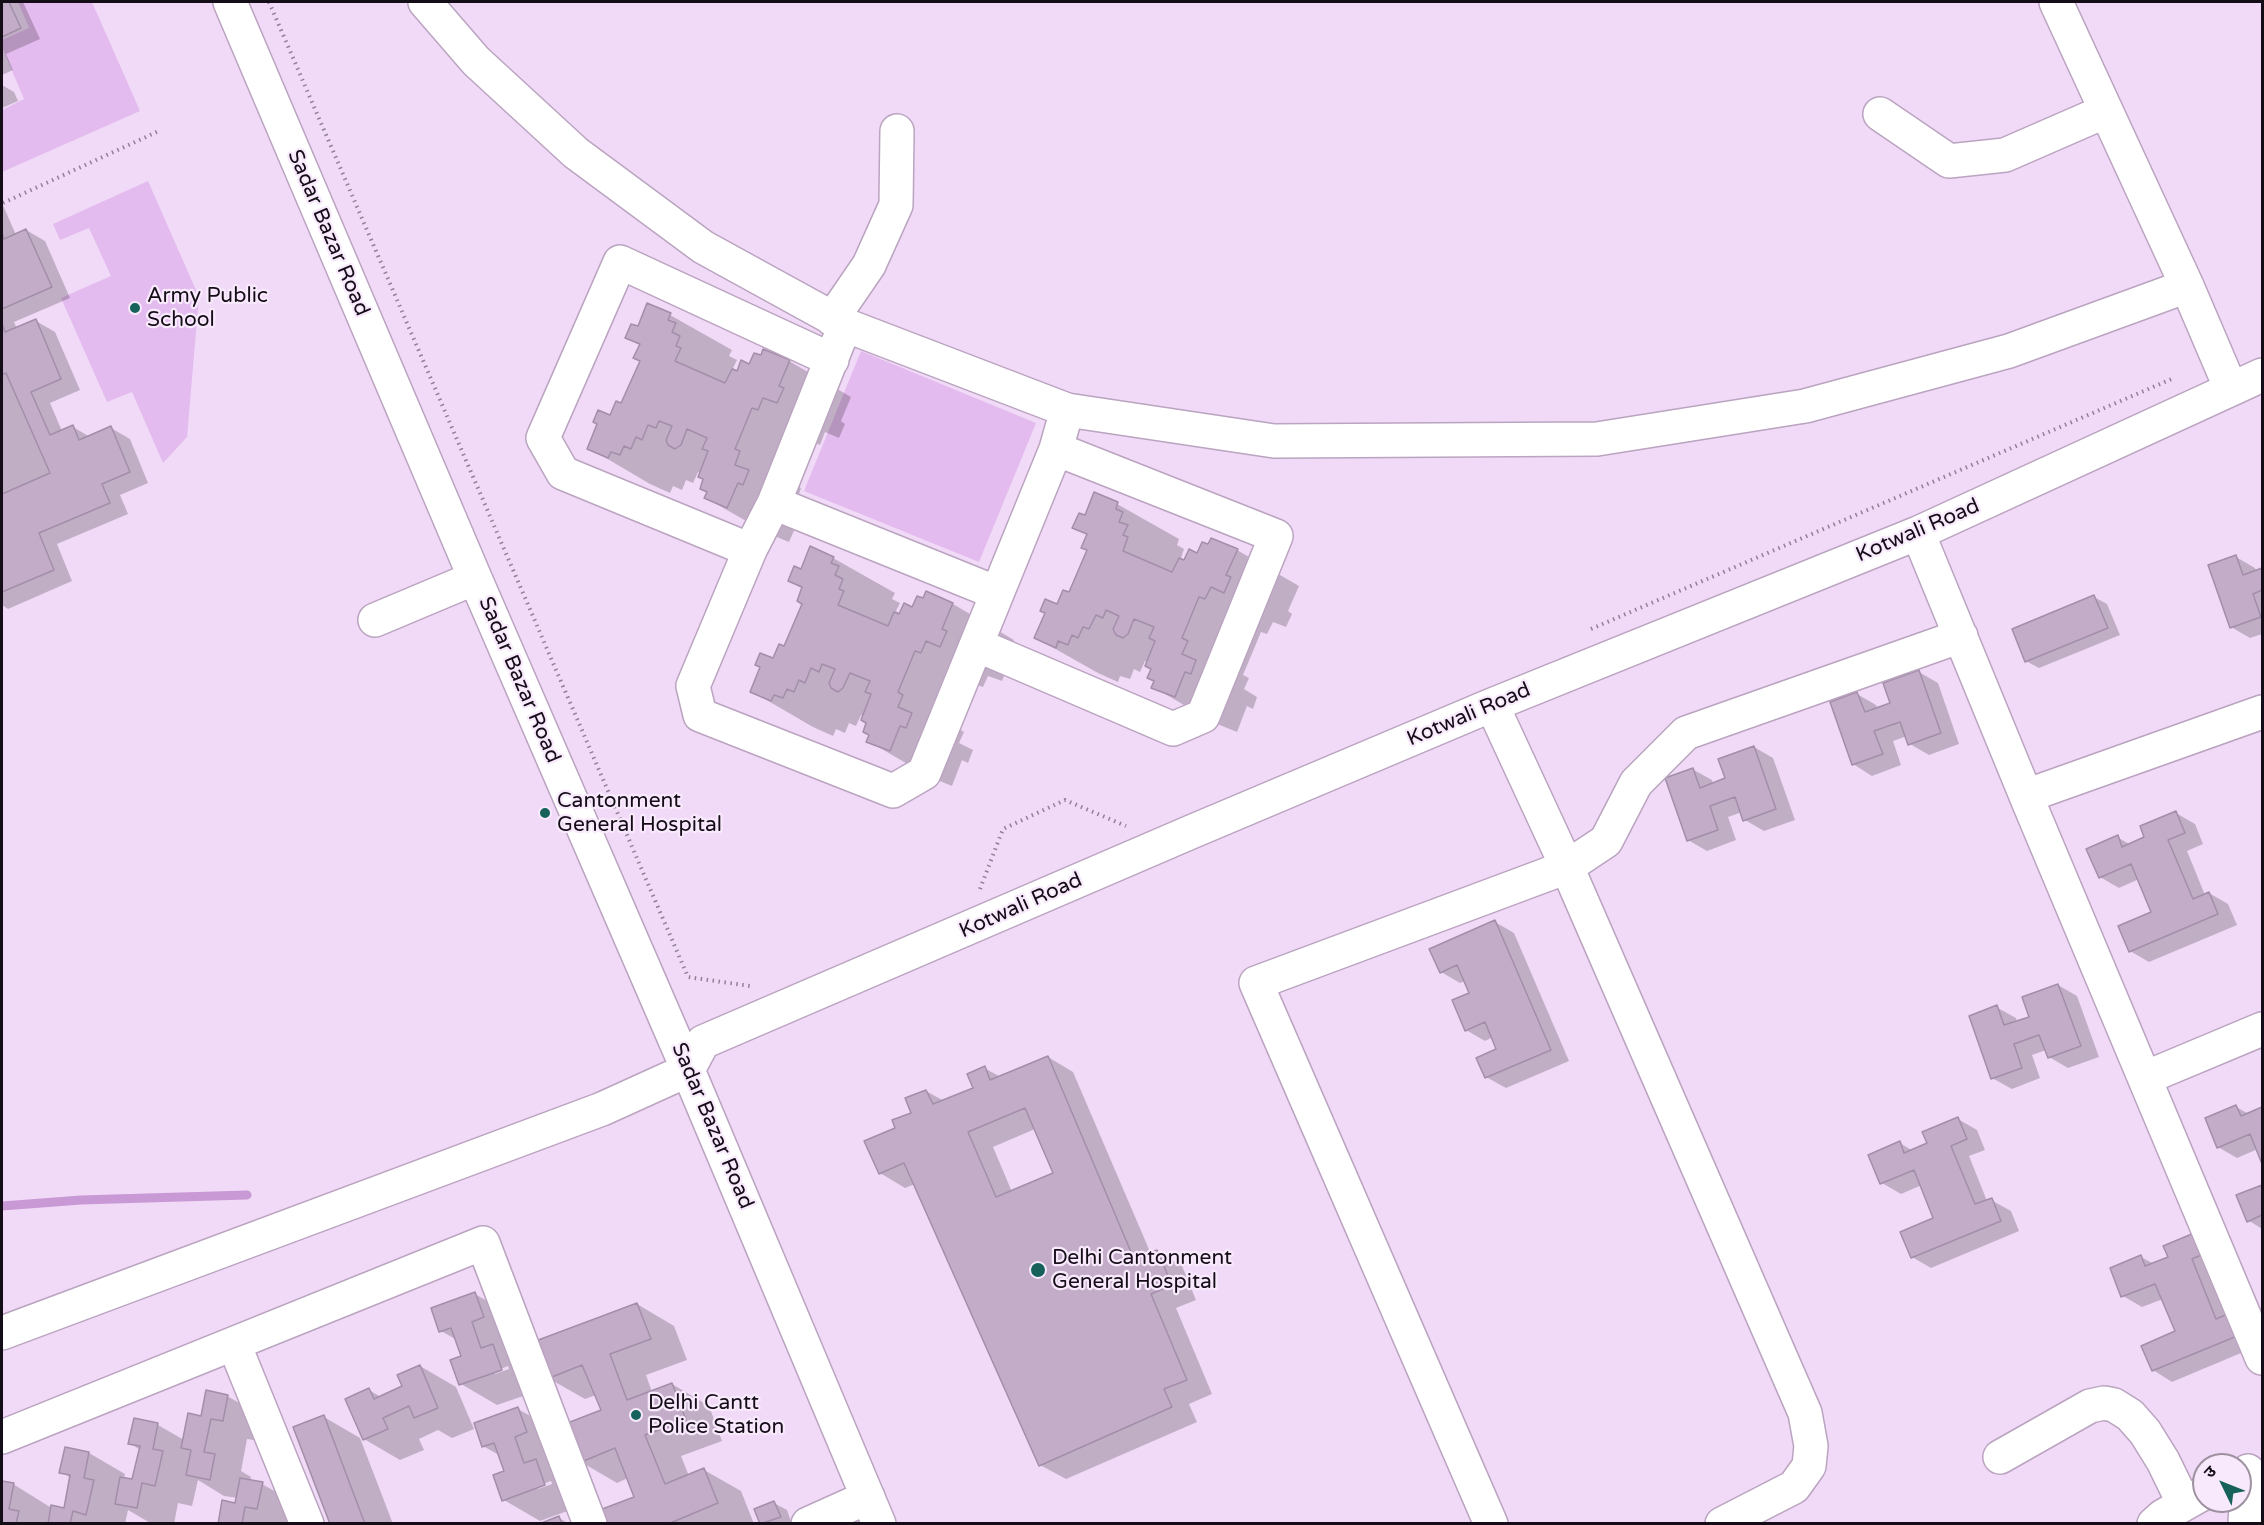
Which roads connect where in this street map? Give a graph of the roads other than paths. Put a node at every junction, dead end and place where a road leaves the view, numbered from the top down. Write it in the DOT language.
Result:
graph roads {
  1 [pos="230,2"];
  2 [pos="425,2"];
  3 [pos="2055,2"];
  4 [pos="2106,111"];
  5 [pos="1880,114"];
  6 [pos="897,131"];
  7 [pos="2187,286"];
  8 [pos="839,322"];
  9 [pos="832,360"];
  10 [pos="2262,375"];
  11 [pos="2231,389"];
  12 [pos="1067,410"];
  13 [pos="1056,449"];
  14 [pos="774,503"];
  15 [pos="1918,533"];
  16 [pos="750,550"];
  17 [pos="475,578"];
  18 [pos="998,593"];
  19 [pos="375,620"];
  20 [pos="1961,636"];
  21 [pos="978,645"];
  22 [pos="1492,705"];
  23 [pos="2262,712"];
  24 [pos="2026,796"];
  25 [pos="1567,867"];
  26 [pos="2262,1029"];
  27 [pos="688,1070"];
  28 [pos="2145,1078"];
  29 [pos="2,1333"];
  30 [pos="234,1344"];
  31 [pos="2262,1358"];
  32 [pos="2,1437"];
  33 [pos="2000,1458"];
  34 [pos="2192,1496"];
  35 [pos="2192,1499"];
  36 [pos="874,1510"];
  37 [pos="307,1524"];
  38 [pos="590,1524"];
  39 [pos="808,1524"];
  40 [pos="1491,1524"];
  41 [pos="1722,1524"];
  42 [pos="2154,1524"];
  1 -- 17 [label="street, Sadar Bazar Road"];
  2 -- 8 [label="street"];
  3 -- 4 [label="street"];
  4 -- 5 [label="street"];
  4 -- 7 [label="street"];
  6 -- 8 [label="street"];
  7 -- 11 [label="street"];
  7 -- 12 [label="street"];
  8 -- 9 [label="street"];
  8 -- 12 [label="street"];
  9 -- 14 [label="street"];
  9 -- 16 [label="street"];
  10 -- 11 [label="street, Kotwali Road"];
  11 -- 15 [label="street, Kotwali Road"];
  12 -- 13 [label="street"];
  13 -- 18 [label="street"];
  13 -- 21 [label="street"];
  14 -- 16 [label="street"];
  14 -- 18 [label="street"];
  15 -- 20 [label="street"];
  15 -- 22 [label="street, Kotwali Road"];
  16 -- 21 [label="street"];
  17 -- 19 [label="street"];
  17 -- 27 [label="street, Sadar Bazar Road"];
  18 -- 21 [label="street"];
  20 -- 24 [label="street"];
  20 -- 25 [label="street"];
  22 -- 25 [label="street"];
  22 -- 27 [label="street, Kotwali Road"];
  23 -- 24 [label="street"];
  24 -- 28 [label="street"];
  25 -- 40 [label="street"];
  25 -- 41 [label="street"];
  26 -- 28 [label="street"];
  27 -- 29 [label="street"];
  27 -- 36 [label="street, Sadar Bazar Road"];
  28 -- 31 [label="street"];
  30 -- 32 [label="street"];
  30 -- 37 [label="street"];
  30 -- 38 [label="street"];
  33 -- 34 [label="street"];
  35 -- 42 [label="street"];
  36 -- 39 [label="street"];
}
